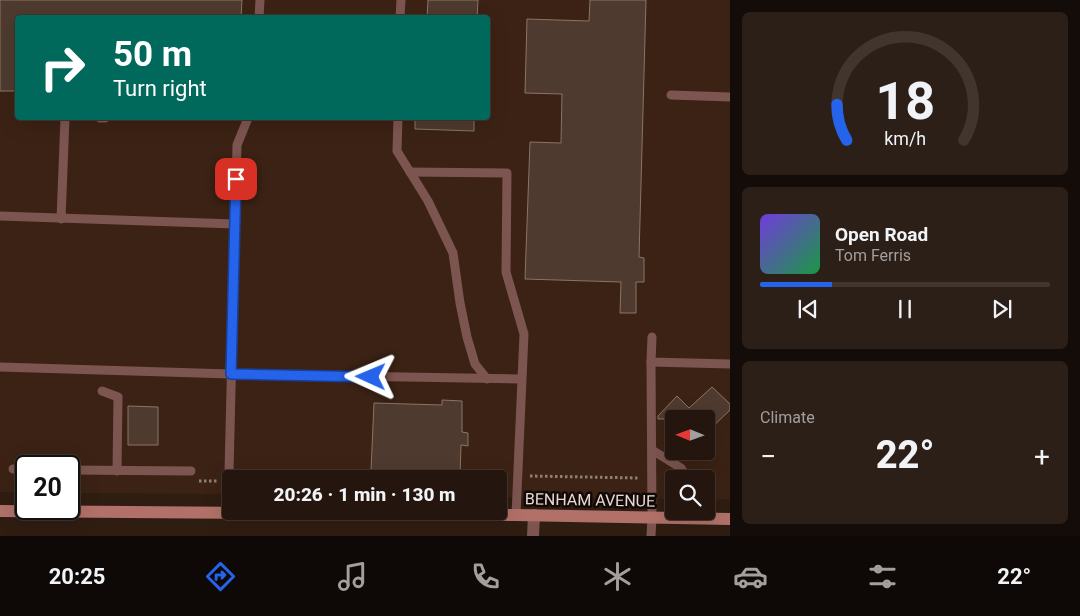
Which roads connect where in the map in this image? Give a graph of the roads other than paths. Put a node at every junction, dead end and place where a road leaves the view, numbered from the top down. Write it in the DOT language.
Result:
graph roads {
  1 [pos="260,0"];
  2 [pos="401,0"];
  3 [pos="259,15"];
  4 [pos="400,15"];
  5 [pos="671,95"];
  6 [pos="730,97"];
  7 [pos="65,120"];
  8 [pos="247,120"];
  9 [pos="398,120"];
  10 [pos="410,172"];
  11 [pos="0,216"];
  12 [pos="61,219"];
  13 [pos="235,224"];
  14 [pos="652,337"];
  15 [pos="651,362"];
  16 [pos="730,364"];
  17 [pos="0,367"];
  18 [pos="231,374"];
  19 [pos="487,379"];
  20 [pos="522,379"];
  21 [pos="102,391"];
  22 [pos="652,450"];
  23 [pos="80,470"];
  24 [pos="229,470"];
  25 [pos="682,470"];
  26 [pos="117,471"];
  27 [pos="191,472"];
  28 [pos="0,511"];
  29 [pos="222,513"];
  30 [pos="507,515"];
  31 [pos="516,515"];
  32 [pos="534,516"];
  33 [pos="665,517"];
  34 [pos="715,517"];
  35 [pos="652,518"];
  36 [pos="730,519"];
  37 [pos="534,536"];
  38 [pos="651,536"];
  1 -- 3 [label="lane"];
  2 -- 4 [label="lane"];
  5 -- 6 [label="lane"];
  7 -- 12 [label="lane"];
  8 -- 13 [label="lane"];
  9 -- 10 [label="lane"];
  10 -- 19 [label="lane"];
  10 -- 20 [label="lane"];
  11 -- 12 [label="lane"];
  12 -- 13 [label="lane"];
  13 -- 18 [label="lane"];
  14 -- 15 [label="lane"];
  15 -- 16 [label="lane"];
  15 -- 22 [label="lane"];
  17 -- 18 [label="lane"];
  18 -- 19 [label="lane"];
  18 -- 24 [label="lane"];
  19 -- 20 [label="lane"];
  20 -- 31 [label="lane"];
  21 -- 26 [label="lane"];
  22 -- 25 [label="lane"];
  22 -- 35 [label="lane"];
  23 -- 26 [label="lane"];
  26 -- 27 [label="lane"];
  28 -- 29 [label="main road, BENHAM AVENUE"];
  30 -- 31 [label="main road, BENHAM AVENUE"];
  31 -- 32 [label="main road, BENHAM AVENUE"];
  32 -- 35 [label="main road, BENHAM AVENUE"];
  32 -- 37 [label="street"];
  33 -- 35 [label="main road, BENHAM AVENUE"];
  34 -- 36 [label="main road, BENHAM AVENUE"];
  35 -- 38 [label="lane"];
}
